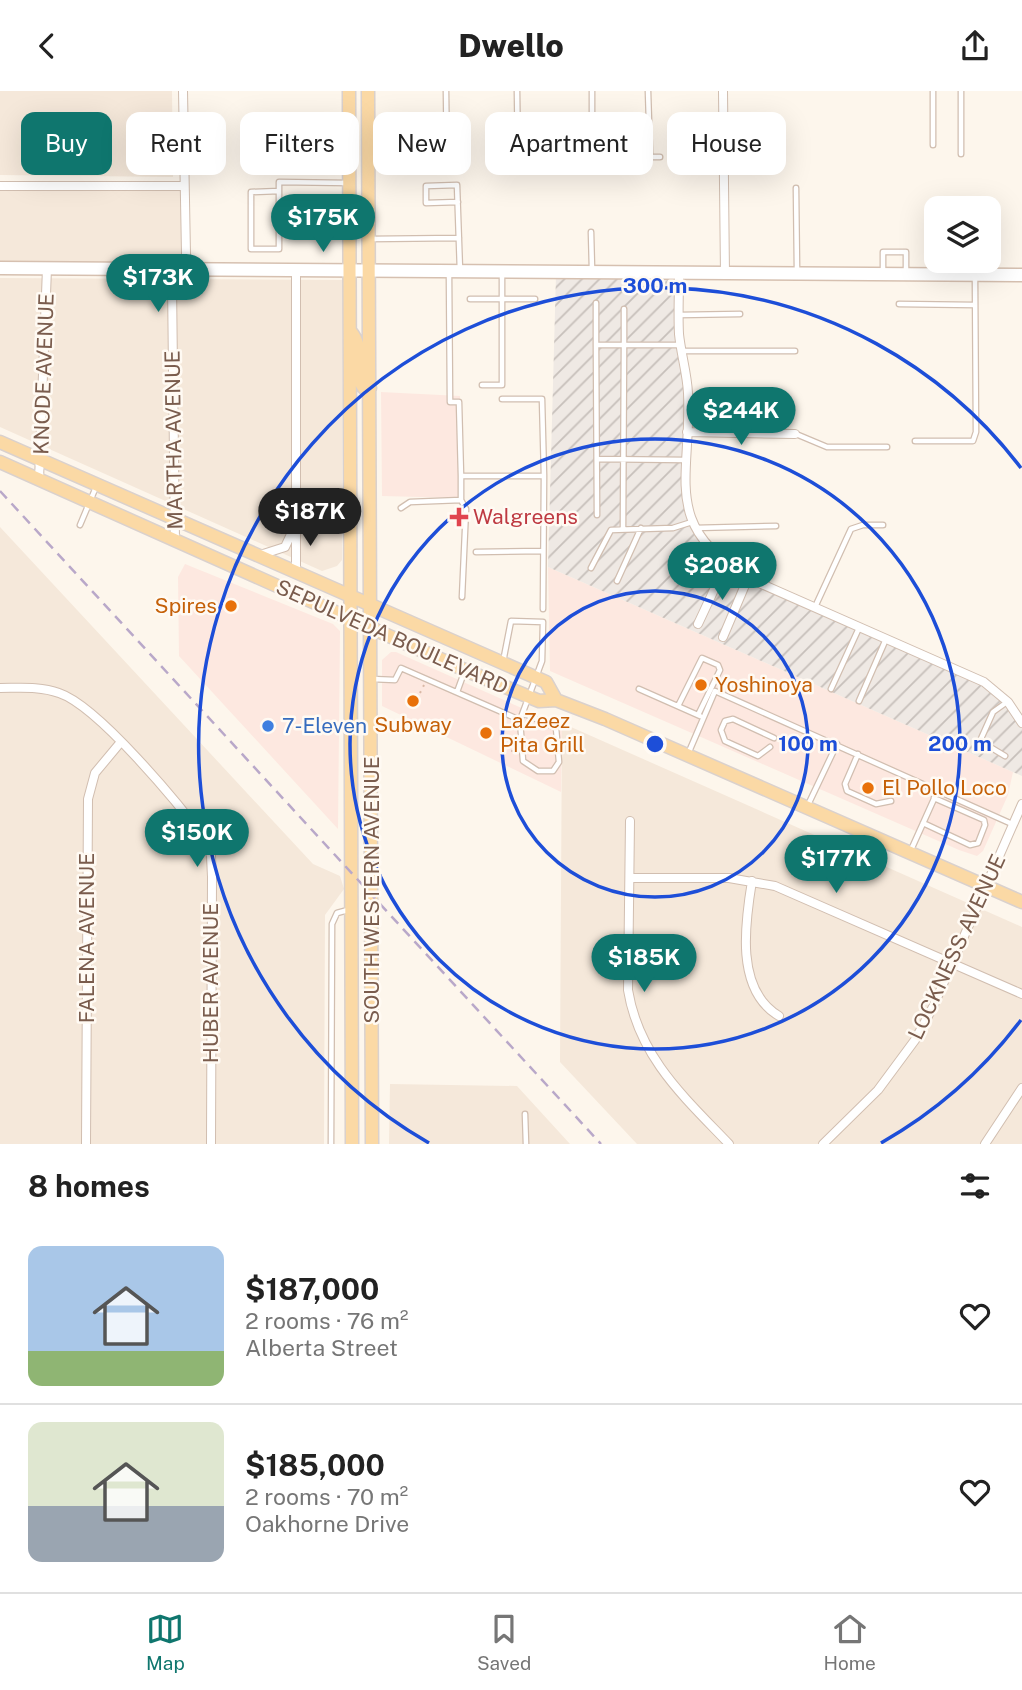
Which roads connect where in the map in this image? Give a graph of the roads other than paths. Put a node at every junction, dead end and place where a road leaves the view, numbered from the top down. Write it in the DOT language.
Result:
graph roads {
  1 [pos="183,91"];
  2 [pos="349,91"];
  3 [pos="368,91"];
  4 [pos="446,91"];
  5 [pos="517,91"];
  6 [pos="592,91"];
  7 [pos="648,91"];
  8 [pos="723,91"];
  9 [pos="933,91"];
  10 [pos="961,91"];
  11 [pos="350,112"];
  12 [pos="446,112"];
  13 [pos="517,112"];
  14 [pos="592,112"];
  15 [pos="933,145"];
  16 [pos="961,154"];
  17 [pos="660,157"];
  18 [pos="350,175"];
  19 [pos="350,183"];
  20 [pos="0,186"];
  21 [pos="184,186"];
  22 [pos="796,188"];
  23 [pos="279,191"];
  24 [pos="457,202"];
  25 [pos="591,232"];
  26 [pos="459,238"];
  27 [pos="369,239"];
  28 [pos="0,268"];
  29 [pos="47,268"];
  30 [pos="178,269"];
  31 [pos="296,270"];
  32 [pos="350,270"];
  33 [pos="369,271"];
  34 [pos="455,272"];
  35 [pos="502,272"];
  36 [pos="592,274"];
  37 [pos="679,275"];
  38 [pos="724,275"];
  39 [pos="797,275"];
  40 [pos="883,275"];
  41 [pos="906,275"];
  42 [pos="975,275"];
  43 [pos="1022,275"];
  44 [pos="470,299"];
  45 [pos="502,299"];
  46 [pos="535,299"];
  47 [pos="596,303"];
  48 [pos="899,304"];
  49 [pos="975,305"];
  50 [pos="624,309"];
  51 [pos="740,314"];
  52 [pos="679,315"];
  53 [pos="351,332"];
  54 [pos="596,345"];
  55 [pos="624,345"];
  56 [pos="681,348"];
  57 [pos="795,351"];
  58 [pos="482,384"];
  59 [pos="370,389"];
  60 [pos="502,399"];
  61 [pos="687,432"];
  62 [pos="795,434"];
  63 [pos="915,441"];
  64 [pos="0,442"];
  65 [pos="887,447"];
  66 [pos="597,459"];
  67 [pos="623,459"];
  68 [pos="42,460"];
  69 [pos="686,460"];
  70 [pos="0,462"];
  71 [pos="461,477"];
  72 [pos="544,477"];
  73 [pos="39,480"];
  74 [pos="98,483"];
  75 [pos="461,500"];
  76 [pos="89,503"];
  77 [pos="401,508"];
  78 [pos="597,515"];
  79 [pos="174,517"];
  80 [pos="296,524"];
  81 [pos="80,525"];
  82 [pos="693,525"];
  83 [pos="883,525"];
  84 [pos="776,526"];
  85 [pos="623,528"];
  86 [pos="641,528"];
  87 [pos="175,541"];
  88 [pos="542,551"];
  89 [pos="476,552"];
  90 [pos="260,555"];
  91 [pos="726,564"];
  92 [pos="591,568"];
  93 [pos="296,572"];
  94 [pos="748,578"];
  95 [pos="617,581"];
  96 [pos="353,596"];
  97 [pos="462,597"];
  98 [pos="371,605"];
  99 [pos="815,608"];
  100 [pos="542,609"];
  101 [pos="352,620"];
  102 [pos="698,624"];
  103 [pos="860,627"];
  104 [pos="372,629"];
  105 [pos="723,637"];
  106 [pos="886,639"];
  107 [pos="503,663"];
  108 [pos="465,670"];
  109 [pos="537,678"];
  110 [pos="372,679"];
  111 [pos="0,688"];
  112 [pos="639,689"];
  113 [pos="831,689"];
  114 [pos="457,692"];
  115 [pos="530,697"];
  116 [pos="556,700"];
  117 [pos="859,701"];
  118 [pos="1008,702"];
  119 [pos="678,706"];
  120 [pos="523,713"];
  121 [pos="701,717"];
  122 [pos="520,720"];
  123 [pos="1022,723"];
  124 [pos="774,738"];
  125 [pos="120,743"];
  126 [pos="837,744"];
  127 [pos="770,747"];
  128 [pos="858,754"];
  129 [pos="687,755"];
  130 [pos="1005,756"];
  131 [pos="938,790"];
  132 [pos="934,798"];
  133 [pos="891,801"];
  134 [pos="1022,804"];
  135 [pos="807,807"];
  136 [pos="630,821"];
  137 [pos="923,823"];
  138 [pos="1013,824"];
  139 [pos="909,853"];
  140 [pos="630,878"];
  141 [pos="752,881"];
  142 [pos="986,886"];
  143 [pos="1022,902"];
  144 [pos="353,911"];
  145 [pos="953,962"];
  146 [pos="1022,994"];
  147 [pos="779,1016"];
  148 [pos="1022,1088"];
  149 [pos="525,1114"];
  150 [pos="86,1144"];
  151 [pos="211,1144"];
  152 [pos="331,1144"];
  153 [pos="352,1144"];
  154 [pos="372,1144"];
  155 [pos="526,1144"];
  156 [pos="729,1144"];
  157 [pos="823,1144"];
  158 [pos="985,1144"];
  1 -- 21 [label="street, MARTHA AVENUE"];
  2 -- 11 [label="main road, SOUTH WESTERN AVENUE"];
  3 -- 27 [label="main road, SOUTH WESTERN AVENUE"];
  4 -- 12 [label="lane"];
  5 -- 13 [label="lane"];
  6 -- 14 [label="lane"];
  7 -- 17 [label="lane"];
  8 -- 38 [label="street"];
  9 -- 15 [label="lane"];
  10 -- 16 [label="lane"];
  18 -- 19 [label="main road, SOUTH WESTERN AVENUE"];
  19 -- 23 [label="lane"];
  19 -- 32 [label="main road, SOUTH WESTERN AVENUE"];
  20 -- 21 [label="street"];
  21 -- 30 [label="street, MARTHA AVENUE"];
  22 -- 39 [label="lane"];
  23 -- 23 [label="lane"];
  24 -- 24 [label="lane"];
  24 -- 26 [label="lane"];
  25 -- 36 [label="lane"];
  26 -- 27 [label="lane"];
  26 -- 34 [label="lane"];
  27 -- 33 [label="main road, SOUTH WESTERN AVENUE"];
  28 -- 29 [label="street"];
  29 -- 30 [label="street"];
  29 -- 68 [label="street, KNODE AVENUE"];
  30 -- 31 [label="street"];
  30 -- 79 [label="street, MARTHA AVENUE"];
  31 -- 32 [label="street"];
  31 -- 80 [label="street"];
  32 -- 33 [label="street"];
  32 -- 53 [label="main road, SOUTH WESTERN AVENUE"];
  33 -- 34 [label="street"];
  33 -- 59 [label="main road, SOUTH WESTERN AVENUE"];
  34 -- 35 [label="street"];
  34 -- 71 [label="lane"];
  35 -- 36 [label="street"];
  35 -- 45 [label="lane"];
  36 -- 37 [label="street"];
  37 -- 38 [label="street"];
  37 -- 52 [label="street"];
  38 -- 39 [label="street"];
  39 -- 40 [label="street"];
  40 -- 41 [label="street"];
  40 -- 41 [label="lane"];
  41 -- 42 [label="street"];
  42 -- 43 [label="street"];
  42 -- 49 [label="lane"];
  44 -- 45 [label="lane"];
  45 -- 46 [label="lane"];
  45 -- 58 [label="lane"];
  47 -- 54 [label="lane"];
  48 -- 49 [label="lane"];
  49 -- 63 [label="lane"];
  50 -- 55 [label="lane"];
  51 -- 52 [label="lane"];
  52 -- 56 [label="street"];
  53 -- 59 [label="main road"];
  53 -- 96 [label="main road, SOUTH WESTERN AVENUE"];
  54 -- 55 [label="lane"];
  54 -- 66 [label="lane"];
  55 -- 56 [label="lane"];
  55 -- 67 [label="lane"];
  56 -- 57 [label="lane"];
  56 -- 61 [label="street"];
  59 -- 98 [label="main road, SOUTH WESTERN AVENUE"];
  60 -- 72 [label="lane"];
  61 -- 62 [label="street"];
  61 -- 69 [label="street"];
  62 -- 65 [label="lane"];
  64 -- 68 [label="main road, SEPULVEDA BOULEVARD"];
  66 -- 67 [label="lane"];
  66 -- 78 [label="lane"];
  67 -- 69 [label="lane"];
  67 -- 85 [label="lane"];
  68 -- 73 [label="street, KNODE AVENUE"];
  68 -- 74 [label="main road, SEPULVEDA BOULEVARD"];
  69 -- 82 [label="street"];
  70 -- 73 [label="main road, SEPULVEDA BOULEVARD"];
  71 -- 72 [label="lane"];
  71 -- 75 [label="lane"];
  72 -- 88 [label="lane"];
  73 -- 76 [label="main road, SEPULVEDA BOULEVARD"];
  74 -- 76 [label="lane"];
  74 -- 79 [label="main road, SEPULVEDA BOULEVARD"];
  75 -- 77 [label="lane"];
  75 -- 97 [label="lane"];
  76 -- 81 [label="lane"];
  76 -- 87 [label="main road, SEPULVEDA BOULEVARD"];
  79 -- 87 [label="street, MARTHA AVENUE"];
  79 -- 90 [label="main road, SEPULVEDA BOULEVARD"];
  80 -- 90 [label="street"];
  80 -- 93 [label="street"];
  82 -- 84 [label="lane"];
  82 -- 86 [label="lane"];
  82 -- 91 [label="street"];
  83 -- 99 [label="lane"];
  85 -- 86 [label="lane"];
  85 -- 92 [label="lane"];
  86 -- 95 [label="lane"];
  87 -- 101 [label="main road, SEPULVEDA BOULEVARD"];
  88 -- 89 [label="lane"];
  88 -- 100 [label="lane"];
  90 -- 93 [label="main road, SEPULVEDA BOULEVARD"];
  91 -- 94 [label="street"];
  91 -- 102 [label="street"];
  93 -- 96 [label="main road, SEPULVEDA BOULEVARD"];
  94 -- 99 [label="street"];
  94 -- 105 [label="street"];
  96 -- 98 [label="main road, SEPULVEDA BOULEVARD"];
  96 -- 101 [label="main road, SOUTH WESTERN AVENUE"];
  98 -- 104 [label="main road, SOUTH WESTERN AVENUE"];
  98 -- 107 [label="main road, SEPULVEDA BOULEVARD"];
  99 -- 103 [label="street"];
  101 -- 104 [label="main road, SEPULVEDA BOULEVARD"];
  101 -- 144 [label="main road, SOUTH WESTERN AVENUE"];
  103 -- 106 [label="street"];
  103 -- 113 [label="lane"];
  104 -- 108 [label="main road, SEPULVEDA BOULEVARD"];
  104 -- 110 [label="main road, SOUTH WESTERN AVENUE"];
  106 -- 117 [label="lane"];
  106 -- 118 [label="street"];
  107 -- 109 [label="main road, SEPULVEDA BOULEVARD"];
  107 -- 109 [label="lane"];
  108 -- 114 [label="lane"];
  108 -- 115 [label="main road, SEPULVEDA BOULEVARD"];
  109 -- 115 [label="lane"];
  109 -- 116 [label="main road, SEPULVEDA BOULEVARD"];
  110 -- 114 [label="lane"];
  110 -- 154 [label="main road, SOUTH WESTERN AVENUE"];
  111 -- 125 [label="street, HUBER AVENUE"];
  112 -- 119 [label="lane"];
  114 -- 122 [label="lane"];
  115 -- 116 [label="main road, SEPULVEDA BOULEVARD"];
  115 -- 120 [label="lane"];
  116 -- 129 [label="main road, SEPULVEDA BOULEVARD"];
  118 -- 123 [label="street"];
  118 -- 130 [label="lane"];
  119 -- 121 [label="lane"];
  119 -- 121 [label="lane"];
  120 -- 122 [label="lane"];
  120 -- 122 [label="lane"];
  121 -- 126 [label="lane"];
  121 -- 129 [label="lane"];
  124 -- 127 [label="lane"];
  125 -- 150 [label="street, FALENA AVENUE"];
  125 -- 151 [label="street, HUBER AVENUE"];
  126 -- 128 [label="lane"];
  126 -- 135 [label="lane"];
  128 -- 131 [label="lane"];
  128 -- 133 [label="lane"];
  129 -- 135 [label="main road, SEPULVEDA BOULEVARD"];
  131 -- 132 [label="lane"];
  131 -- 138 [label="lane"];
  132 -- 137 [label="lane"];
  132 -- 137 [label="lane"];
  134 -- 138 [label="street, LOCKNESS AVENUE"];
  135 -- 139 [label="main road, SEPULVEDA BOULEVARD"];
  136 -- 140 [label="street"];
  137 -- 139 [label="lane"];
  138 -- 142 [label="street, LOCKNESS AVENUE"];
  139 -- 142 [label="main road, SEPULVEDA BOULEVARD"];
  140 -- 141 [label="street"];
  140 -- 156 [label="street"];
  141 -- 145 [label="street"];
  141 -- 147 [label="street"];
  142 -- 143 [label="main road, SEPULVEDA BOULEVARD"];
  142 -- 145 [label="street, LOCKNESS AVENUE"];
  144 -- 152 [label="lane"];
  144 -- 153 [label="main road, SOUTH WESTERN AVENUE"];
  145 -- 146 [label="street"];
  145 -- 157 [label="street, LOCKNESS AVENUE"];
  148 -- 158 [label="street"];
  149 -- 155 [label="lane"];
}
